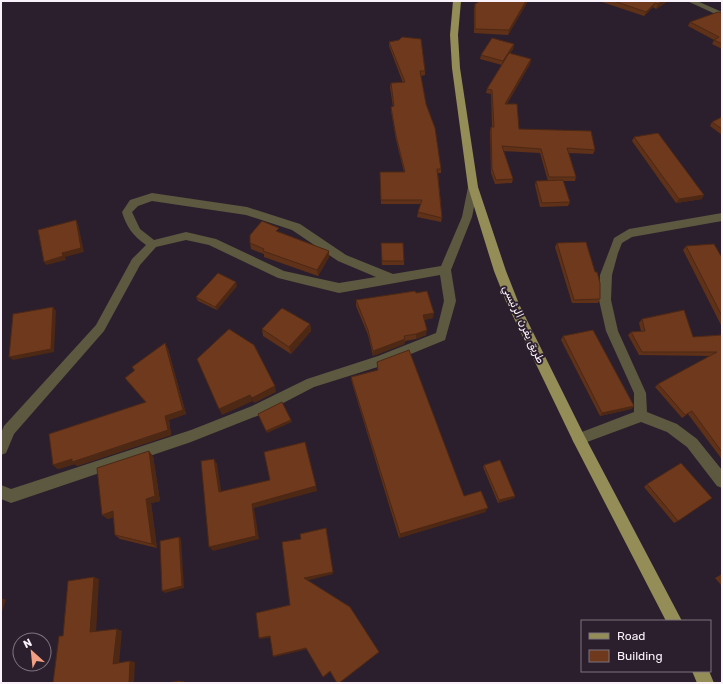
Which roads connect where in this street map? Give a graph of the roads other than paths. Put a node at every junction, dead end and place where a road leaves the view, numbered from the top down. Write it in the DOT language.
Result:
graph roads {
  1 [pos="457,1"];
  2 [pos="691,1"];
  3 [pos="722,14"];
  4 [pos="473,187"];
  5 [pos="722,217"];
  6 [pos="154,244"];
  7 [pos="445,270"];
  8 [pos="392,280"];
  9 [pos="641,416"];
  10 [pos="578,439"];
  11 [pos="1,449"];
  12 [pos="722,481"];
  13 [pos="1,492"];
  14 [pos="673,620"];
  15 [pos="700,672"];
  16 [pos="706,683"];
  1 -- 4 [label="main road, طريق يفرن الرئيسي"];
  2 -- 3 [label="street"];
  4 -- 7 [label="street"];
  4 -- 10 [label="main road, طريق يفرن الرئيسي"];
  5 -- 9 [label="street"];
  6 -- 8 [label="street"];
  6 -- 8 [label="street"];
  6 -- 11 [label="street"];
  7 -- 8 [label="street"];
  7 -- 13 [label="street"];
  9 -- 10 [label="street"];
  9 -- 12 [label="street"];
  10 -- 14 [label="main road, طريق يفرن الرئيسي"];
  15 -- 16 [label="main road"];
}
